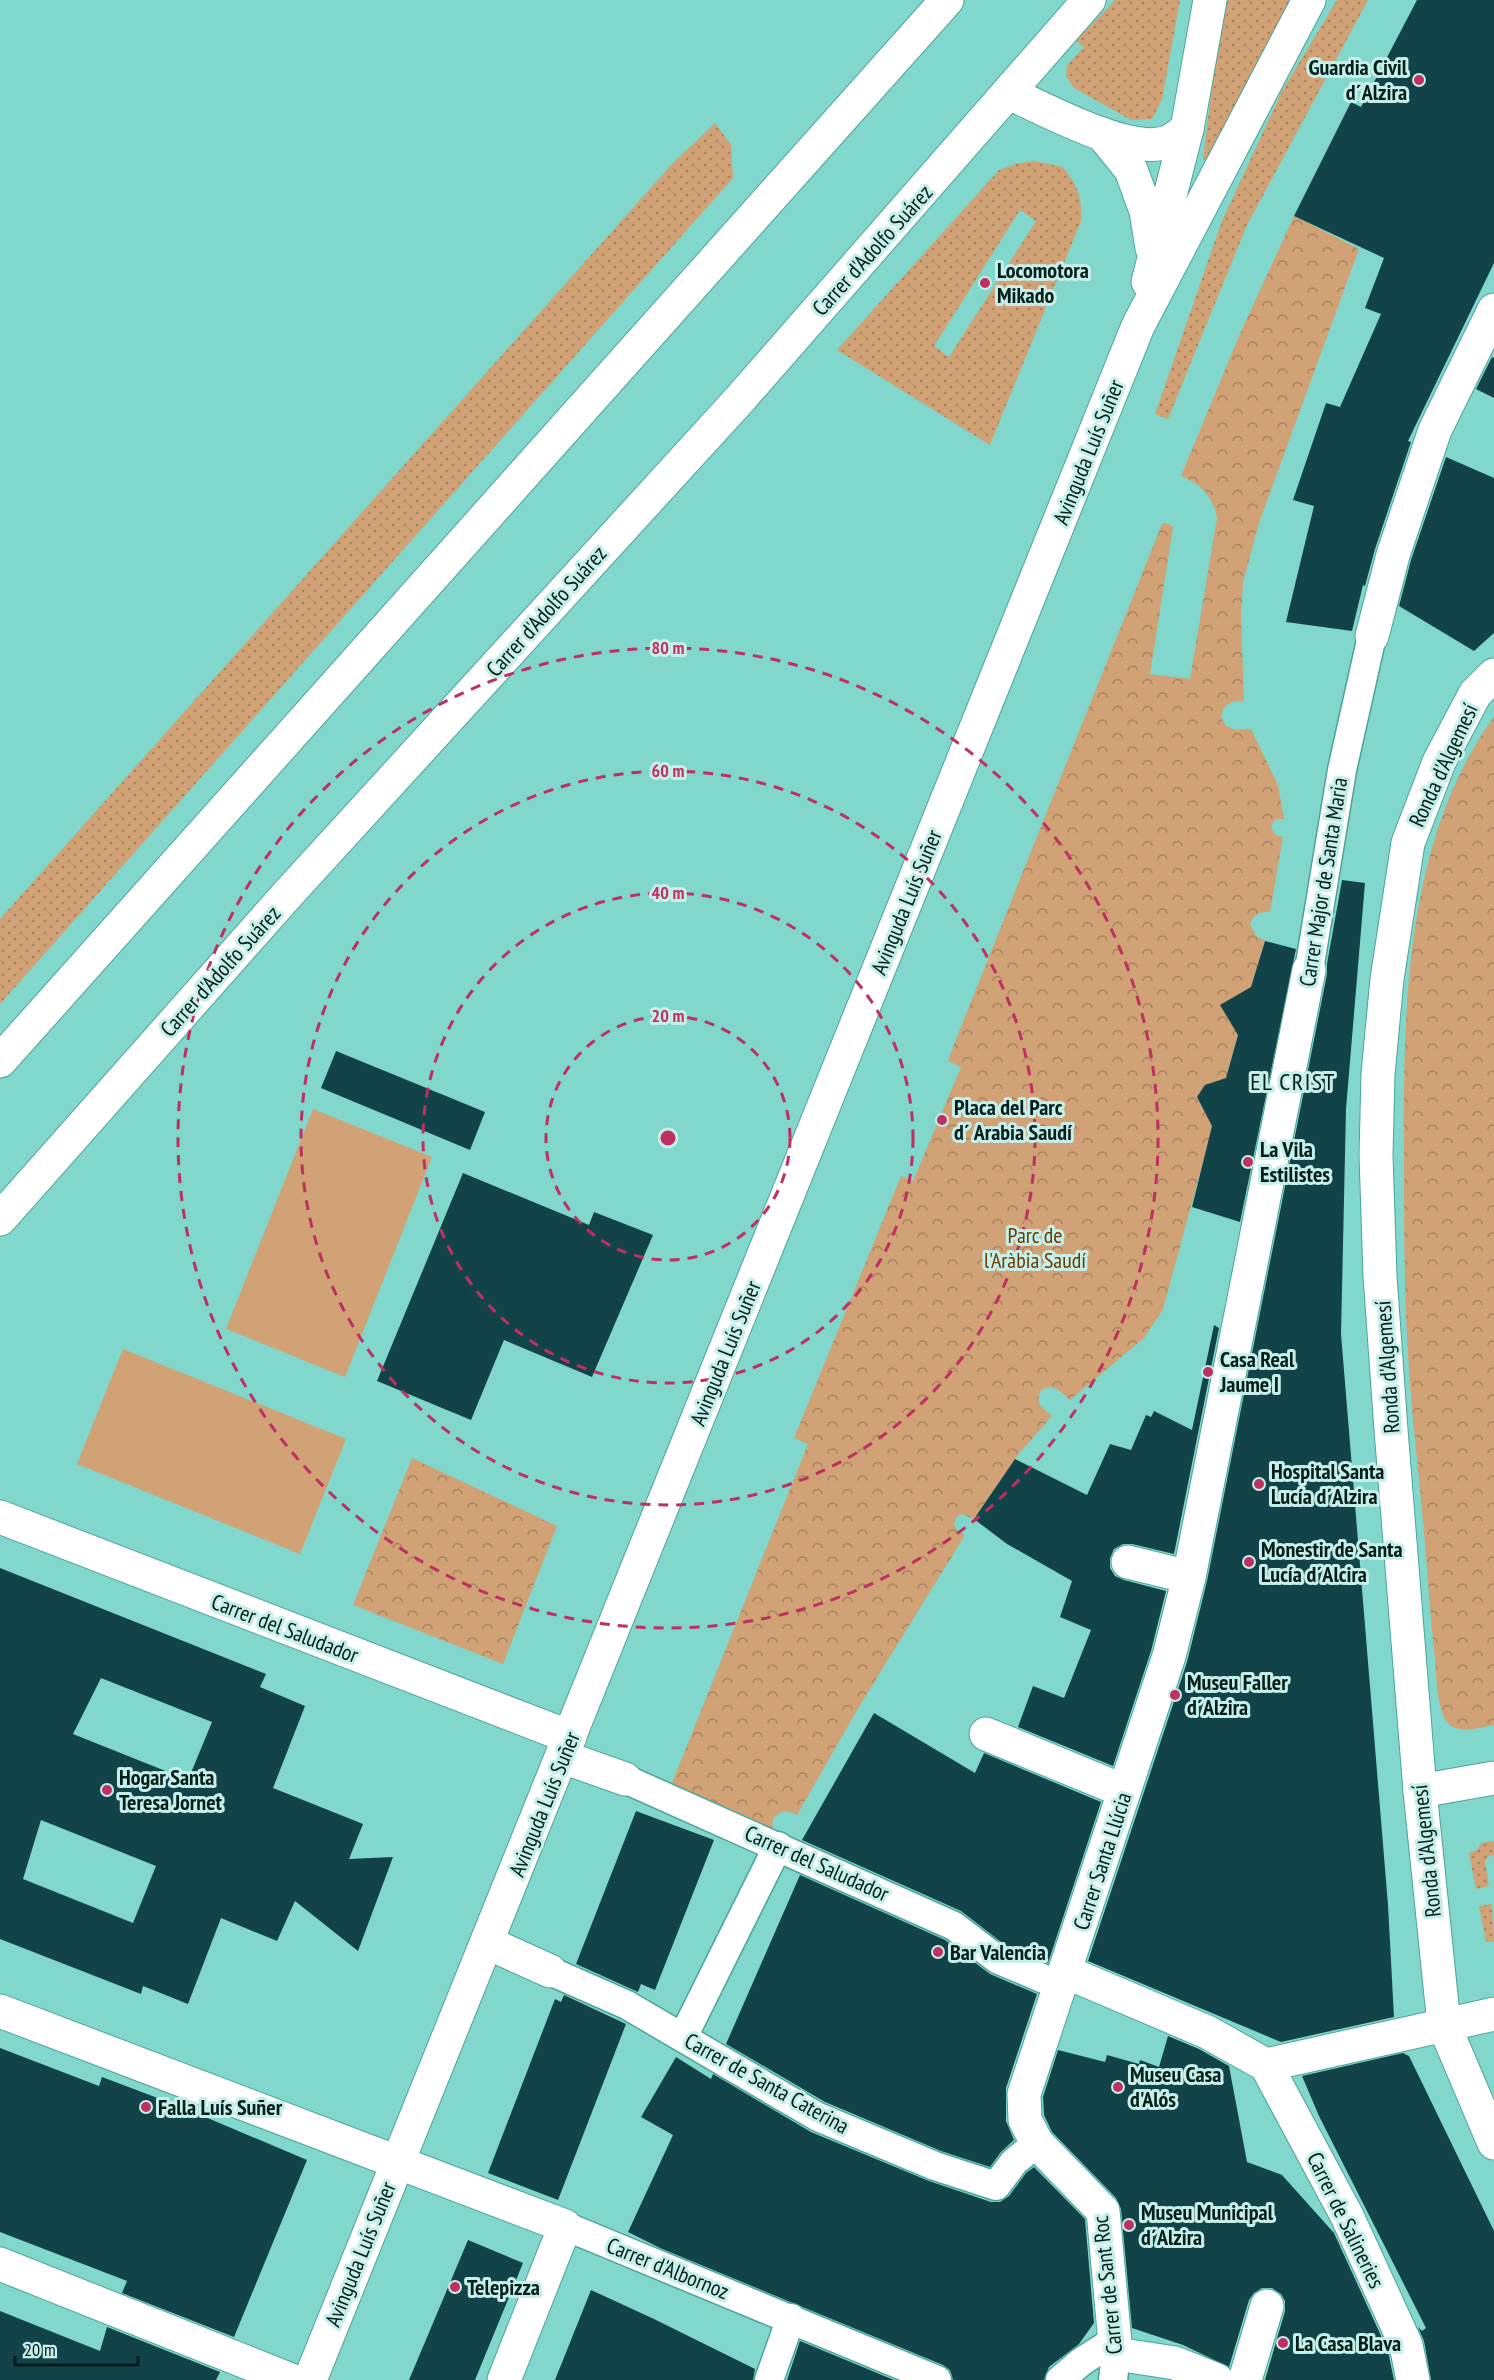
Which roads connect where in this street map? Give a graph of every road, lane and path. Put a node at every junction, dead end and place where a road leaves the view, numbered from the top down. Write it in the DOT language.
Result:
graph roads {
  1 [pos="947,0"];
  2 [pos="1089,0"];
  3 [pos="1210,0"];
  4 [pos="1309,0"];
  5 [pos="1009,93"];
  6 [pos="1187,129"];
  7 [pos="1102,134"];
  8 [pos="1153,256"];
  9 [pos="1493,313"];
  10 [pos="1138,326"];
  11 [pos="1372,636"];
  12 [pos="1494,675"];
  13 [pos="1309,970"];
  14 [pos="0,1061"];
  15 [pos="0,1219"];
  16 [pos="1209,1472"];
  17 [pos="0,1517"];
  18 [pos="1128,1562"];
  19 [pos="1189,1577"];
  20 [pos="986,1734"];
  21 [pos="567,1747"];
  22 [pos="1494,1778"];
  23 [pos="625,1779"];
  24 [pos="1124,1791"];
  25 [pos="1420,1791"];
  26 [pos="778,1846"];
  27 [pos="488,1943"];
  28 [pos="550,1971"];
  29 [pos="1064,1978"];
  30 [pos="0,2011"];
  31 [pos="1494,2014"];
  32 [pos="1444,2025"];
  33 [pos="683,2037"];
  34 [pos="1266,2065"];
  35 [pos="1037,2143"];
  36 [pos="1494,2143"];
  37 [pos="396,2163"];
  38 [pos="565,2226"];
  39 [pos="0,2264"];
  40 [pos="1267,2306"];
  41 [pos="790,2318"];
  42 [pos="1115,2358"];
  43 [pos="291,2380"];
  44 [pos="310,2380"];
  45 [pos="504,2380"];
  46 [pos="769,2380"];
  47 [pos="937,2380"];
  48 [pos="1060,2380"];
  49 [pos="1217,2380"];
  50 [pos="1245,2380"];
  51 [pos="1413,2380"];
  1 -- 14 [label="street"];
  2 -- 5 [label="street, Carrer d'Adolfo Suárez"];
  3 -- 6 [label="street, Avinguda Luís Suñer"];
  4 -- 10 [label="street, Avinguda Luís Suñer"];
  5 -- 7 [label="street"];
  5 -- 15 [label="street, Carrer d'Adolfo Suárez"];
  6 -- 7 [label="street"];
  6 -- 8 [label="street, Avinguda Luís Suñer"];
  7 -- 8 [label="street"];
  8 -- 10 [label="street, Avinguda Luís Suñer"];
  9 -- 11 [label="street, Carrer Major de Santa Maria"];
  10 -- 21 [label="street, Avinguda Luís Suñer"];
  11 -- 13 [label="street, Carrer Major de Santa Maria"];
  12 -- 25 [label="street, Ronda d'Algemesí"];
  13 -- 16 [label="street, Carrer Major de Santa Maria"];
  16 -- 19 [label="street, Carrer Santa Llúcia"];
  17 -- 21 [label="street, Carrer del Saludador"];
  18 -- 19 [label="street"];
  19 -- 24 [label="street, Carrer Santa Llúcia"];
  20 -- 24 [label="street"];
  21 -- 23 [label="street, Carrer del Saludador"];
  21 -- 27 [label="street, Avinguda Luís Suñer"];
  22 -- 25 [label="street"];
  23 -- 26 [label="street, Carrer del Saludador"];
  24 -- 29 [label="street, Carrer Santa Llúcia"];
  25 -- 32 [label="street, Ronda d'Algemesí"];
  26 -- 29 [label="street, Carrer del Saludador"];
  26 -- 33 [label="street"];
  27 -- 28 [label="street, Carrer de Santa Caterina"];
  27 -- 37 [label="street, Avinguda Luís Suñer"];
  28 -- 33 [label="street, Carrer de Santa Caterina"];
  29 -- 34 [label="street"];
  29 -- 35 [label="street, Carrer Santa Llúcia"];
  30 -- 37 [label="street, Carrer d'Albornoz"];
  31 -- 32 [label="street"];
  32 -- 34 [label="street"];
  32 -- 36 [label="street, Ronda d'Algemesí"];
  33 -- 35 [label="street, Carrer de Santa Caterina"];
  34 -- 51 [label="street, Carrer de Salineries"];
  35 -- 42 [label="street, Carrer de Sant Roc"];
  37 -- 38 [label="street, Carrer d'Albornoz"];
  37 -- 44 [label="street, Avinguda Luís Suñer"];
  38 -- 41 [label="street, Carrer d'Albornoz"];
  38 -- 45 [label="street"];
  39 -- 43 [label="street"];
  40 -- 50 [label="street"];
  41 -- 46 [label="street"];
  41 -- 47 [label="street, Carrer d'Albornoz"];
  42 -- 48 [label="street"];
  42 -- 49 [label="street"];
}
